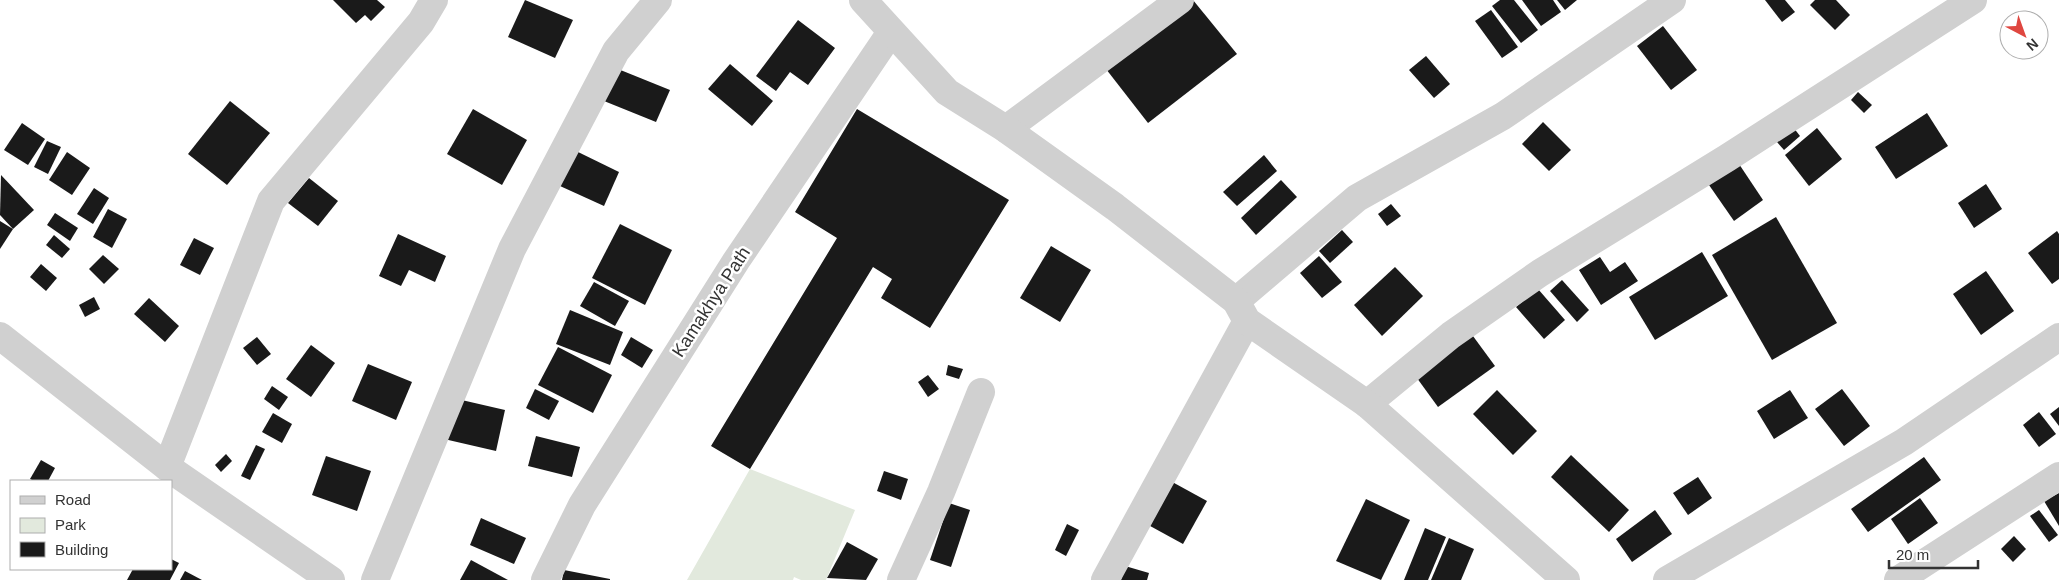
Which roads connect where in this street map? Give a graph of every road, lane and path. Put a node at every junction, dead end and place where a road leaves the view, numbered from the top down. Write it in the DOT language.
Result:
graph roads {
  1 [pos="434,0"];
  2 [pos="658,0"];
  3 [pos="863,0"];
  4 [pos="1180,0"];
  5 [pos="1672,0"];
  6 [pos="1973,0"];
  7 [pos="891,32"];
  8 [pos="1006,129"];
  9 [pos="1242,311"];
  10 [pos="0,336"];
  11 [pos="2059,337"];
  12 [pos="981,392"];
  13 [pos="1367,404"];
  14 [pos="167,467"];
  15 [pos="2059,476"];
  16 [pos="331,580"];
  17 [pos="375,580"];
  18 [pos="545,580"];
  19 [pos="901,580"];
  20 [pos="1105,580"];
  21 [pos="1566,580"];
  22 [pos="1668,580"];
  23 [pos="1898,580"];
  1 -- 14 [label="street"];
  2 -- 17 [label="street"];
  3 -- 7 [label="street"];
  4 -- 8 [label="street"];
  5 -- 9 [label="street"];
  6 -- 13 [label="street"];
  7 -- 8 [label="street"];
  7 -- 18 [label="street, Kamakhya Path"];
  8 -- 9 [label="street"];
  9 -- 13 [label="street"];
  9 -- 20 [label="street"];
  10 -- 14 [label="street"];
  11 -- 22 [label="street"];
  12 -- 19 [label="street"];
  13 -- 21 [label="street"];
  14 -- 16 [label="street"];
  15 -- 23 [label="street"];
}
